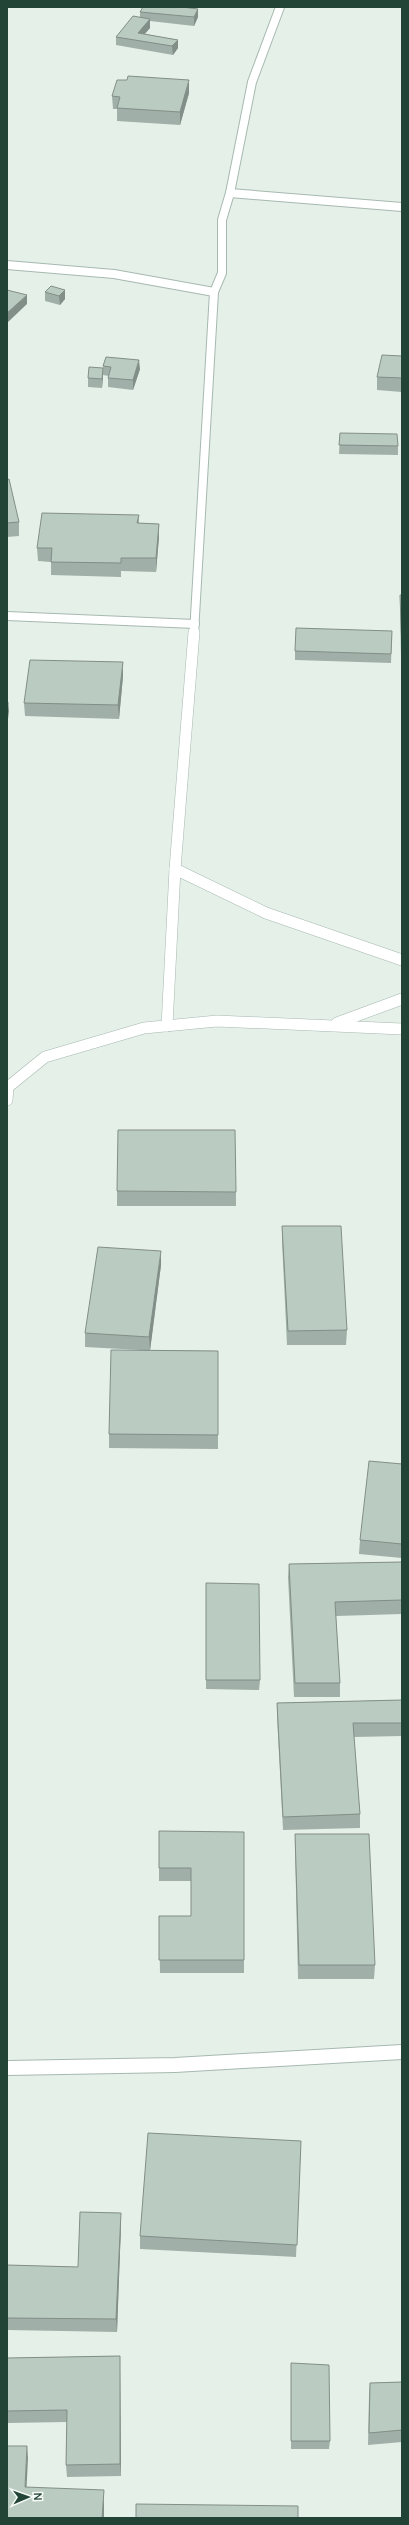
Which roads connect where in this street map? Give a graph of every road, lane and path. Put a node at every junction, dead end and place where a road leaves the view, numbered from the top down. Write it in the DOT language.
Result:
graph roads {
  1 [pos="280,7"];
  2 [pos="230,193"];
  3 [pos="402,206"];
  4 [pos="7,265"];
  5 [pos="214,292"];
  6 [pos="7,616"];
  7 [pos="195,624"];
  8 [pos="175,869"];
  9 [pos="402,960"];
  10 [pos="402,999"];
  11 [pos="332,1024"];
  12 [pos="167,1026"];
  13 [pos="402,1029"];
  14 [pos="8,1087"];
  15 [pos="7,1100"];
  16 [pos="402,2052"];
  17 [pos="7,2068"];
  1 -- 2 [label="street"];
  2 -- 3 [label="street"];
  2 -- 5 [label="street"];
  4 -- 5 [label="street"];
  5 -- 7 [label="street"];
  6 -- 7 [label="street"];
  7 -- 8 [label="street"];
  8 -- 9 [label="street"];
  8 -- 12 [label="street"];
  10 -- 11 [label="street"];
  11 -- 12 [label="street"];
  11 -- 13 [label="street"];
  12 -- 14 [label="street"];
  14 -- 15 [label="street"];
  16 -- 17 [label="street"];
}
